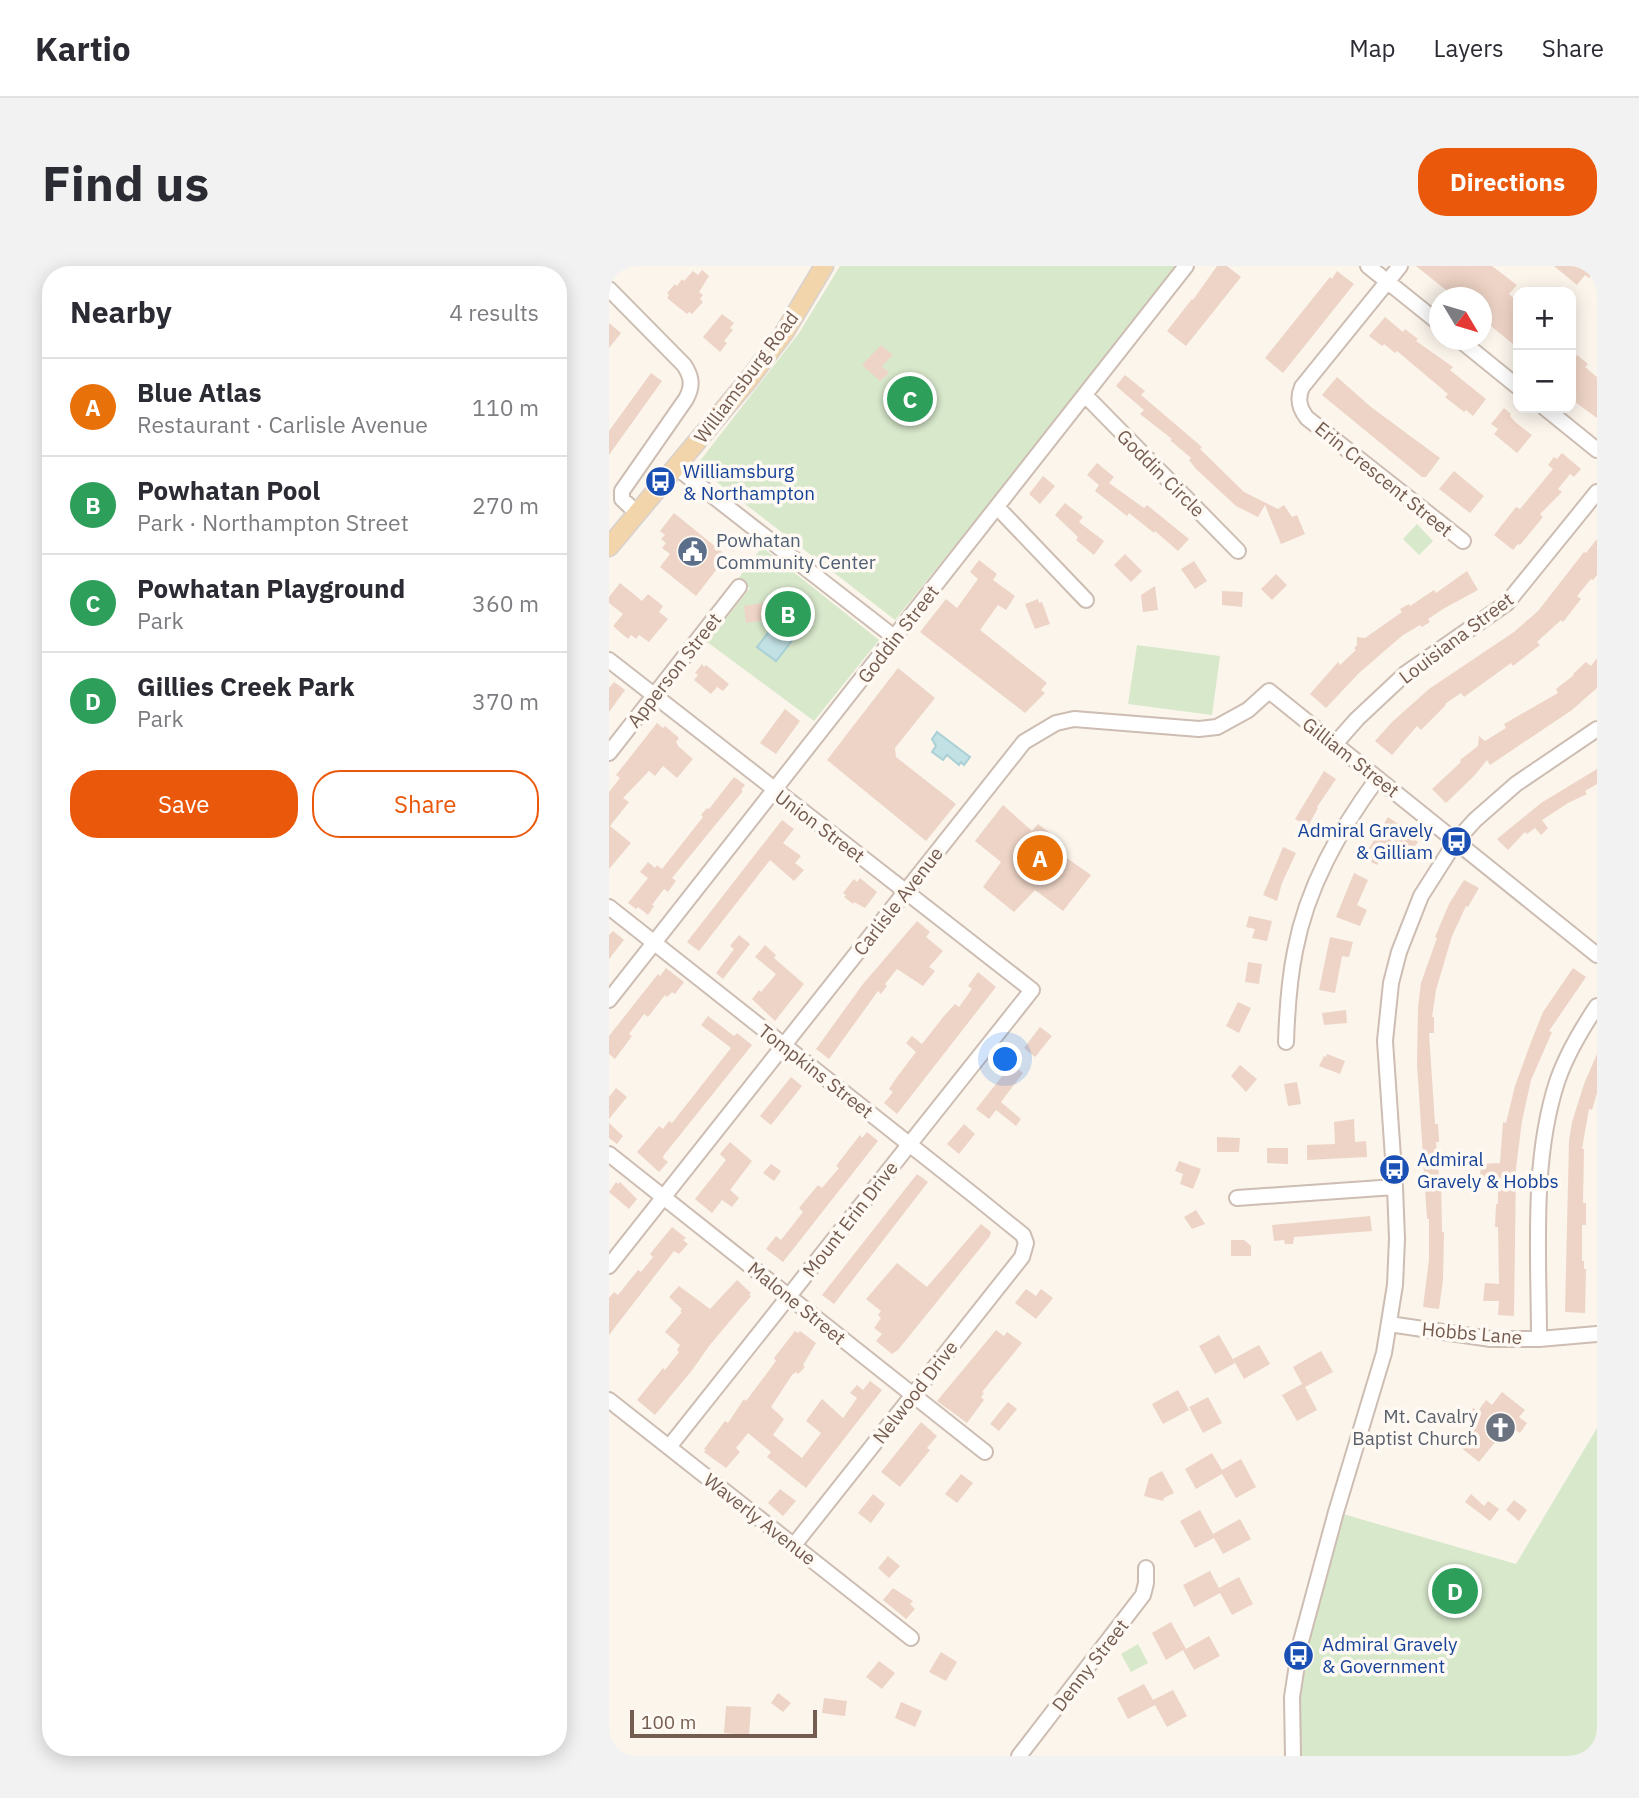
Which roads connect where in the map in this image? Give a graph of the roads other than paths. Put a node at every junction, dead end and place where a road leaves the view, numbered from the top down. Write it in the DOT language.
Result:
graph roads {
  1 [pos="824,266"];
  2 [pos="1186,266"];
  3 [pos="1368,266"];
  4 [pos="1400,266"];
  5 [pos="1387,281"];
  6 [pos="609,289"];
  7 [pos="1429,314"];
  8 [pos="1472,350"];
  9 [pos="1513,383"];
  10 [pos="1084,395"];
  11 [pos="1551,413"];
  12 [pos="1597,450"];
  13 [pos="677,468"];
  14 [pos="1597,492"];
  15 [pos="997,508"];
  16 [pos="638,513"];
  17 [pos="1463,541"];
  18 [pos="609,547"];
  19 [pos="1238,551"];
  20 [pos="739,587"];
  21 [pos="1086,600"];
  22 [pos="894,637"];
  23 [pos="609,660"];
  24 [pos="1269,691"];
  25 [pos="654,695"];
  26 [pos="1597,729"];
  27 [pos="1334,745"];
  28 [pos="609,753"];
  29 [pos="1377,779"];
  30 [pos="774,791"];
  31 [pos="1456,841"];
  32 [pos="906,891"];
  33 [pos="609,907"];
  34 [pos="654,943"];
  35 [pos="1597,955"];
  36 [pos="1032,990"];
  37 [pos="609,1000"];
  38 [pos="1597,1006"];
  39 [pos="1286,1042"];
  40 [pos="783,1045"];
  41 [pos="909,1144"];
  42 [pos="609,1154"];
  43 [pos="1395,1187"];
  44 [pos="664,1197"];
  45 [pos="1237,1198"];
  46 [pos="1023,1236"];
  47 [pos="609,1266"];
  48 [pos="789,1296"];
  49 [pos="1389,1324"];
  50 [pos="1597,1334"];
  51 [pos="1539,1339"];
  52 [pos="912,1395"];
  53 [pos="609,1400"];
  54 [pos="669,1447"];
  55 [pos="985,1452"];
  56 [pos="794,1545"];
  57 [pos="1146,1568"];
  58 [pos="911,1638"];
  59 [pos="1019,1756"];
  60 [pos="1293,1756"];
  1 -- 13 [label="main road, Williamsburg Road"];
  2 -- 10 [label="street, Goddin Street"];
  3 -- 5 [label="street"];
  4 -- 5 [label="street"];
  5 -- 7 [label="street"];
  5 -- 17 [label="street, Erin Crescent Street"];
  6 -- 16 [label="street"];
  8 -- 9 [label="street"];
  10 -- 15 [label="street, Goddin Street"];
  10 -- 19 [label="street, Goddin Circle"];
  11 -- 12 [label="street"];
  13 -- 16 [label="main road, Williamsburg Road"];
  13 -- 22 [label="street"];
  14 -- 27 [label="street, Louisiana Street"];
  15 -- 21 [label="street"];
  15 -- 22 [label="street, Goddin Street"];
  16 -- 18 [label="main road, Williamsburg Road"];
  20 -- 25 [label="street, Apperson Street"];
  22 -- 30 [label="street, Goddin Street"];
  23 -- 25 [label="street, Union Street"];
  24 -- 27 [label="street, Gilliam Street"];
  24 -- 32 [label="street, Carlisle Avenue"];
  25 -- 28 [label="street, Apperson Street"];
  25 -- 30 [label="street, Union Street"];
  26 -- 31 [label="street"];
  27 -- 29 [label="street, Gilliam Street"];
  29 -- 31 [label="street, Gilliam Street"];
  29 -- 39 [label="street"];
  30 -- 32 [label="street, Union Street"];
  30 -- 34 [label="street, Goddin Street"];
  31 -- 35 [label="street, Gilliam Street"];
  31 -- 43 [label="street"];
  32 -- 36 [label="street, Union Street"];
  32 -- 40 [label="street, Carlisle Avenue"];
  33 -- 34 [label="street, Tompkins Street"];
  34 -- 37 [label="street, Goddin Street"];
  34 -- 40 [label="street, Tompkins Street"];
  36 -- 41 [label="street, Mount Erin Drive"];
  38 -- 51 [label="street"];
  40 -- 41 [label="street, Tompkins Street"];
  40 -- 44 [label="street, Carlisle Avenue"];
  41 -- 46 [label="street, Tompkins Street"];
  41 -- 48 [label="street, Mount Erin Drive"];
  42 -- 44 [label="street, Malone Street"];
  43 -- 45 [label="street"];
  43 -- 49 [label="street"];
  44 -- 47 [label="street, Carlisle Avenue"];
  44 -- 48 [label="street, Malone Street"];
  46 -- 52 [label="street, Nelwood Drive"];
  48 -- 52 [label="street, Malone Street"];
  48 -- 54 [label="street, Mount Erin Drive"];
  49 -- 51 [label="street, Hobbs Lane"];
  49 -- 60 [label="street"];
  50 -- 51 [label="street, Hobbs Lane"];
  52 -- 55 [label="street, Malone Street"];
  52 -- 56 [label="street, Nelwood Drive"];
  53 -- 54 [label="street, Waverly Avenue"];
  54 -- 56 [label="street, Waverly Avenue"];
  56 -- 58 [label="street, Waverly Avenue"];
  57 -- 59 [label="street, Denny Street"];
}
